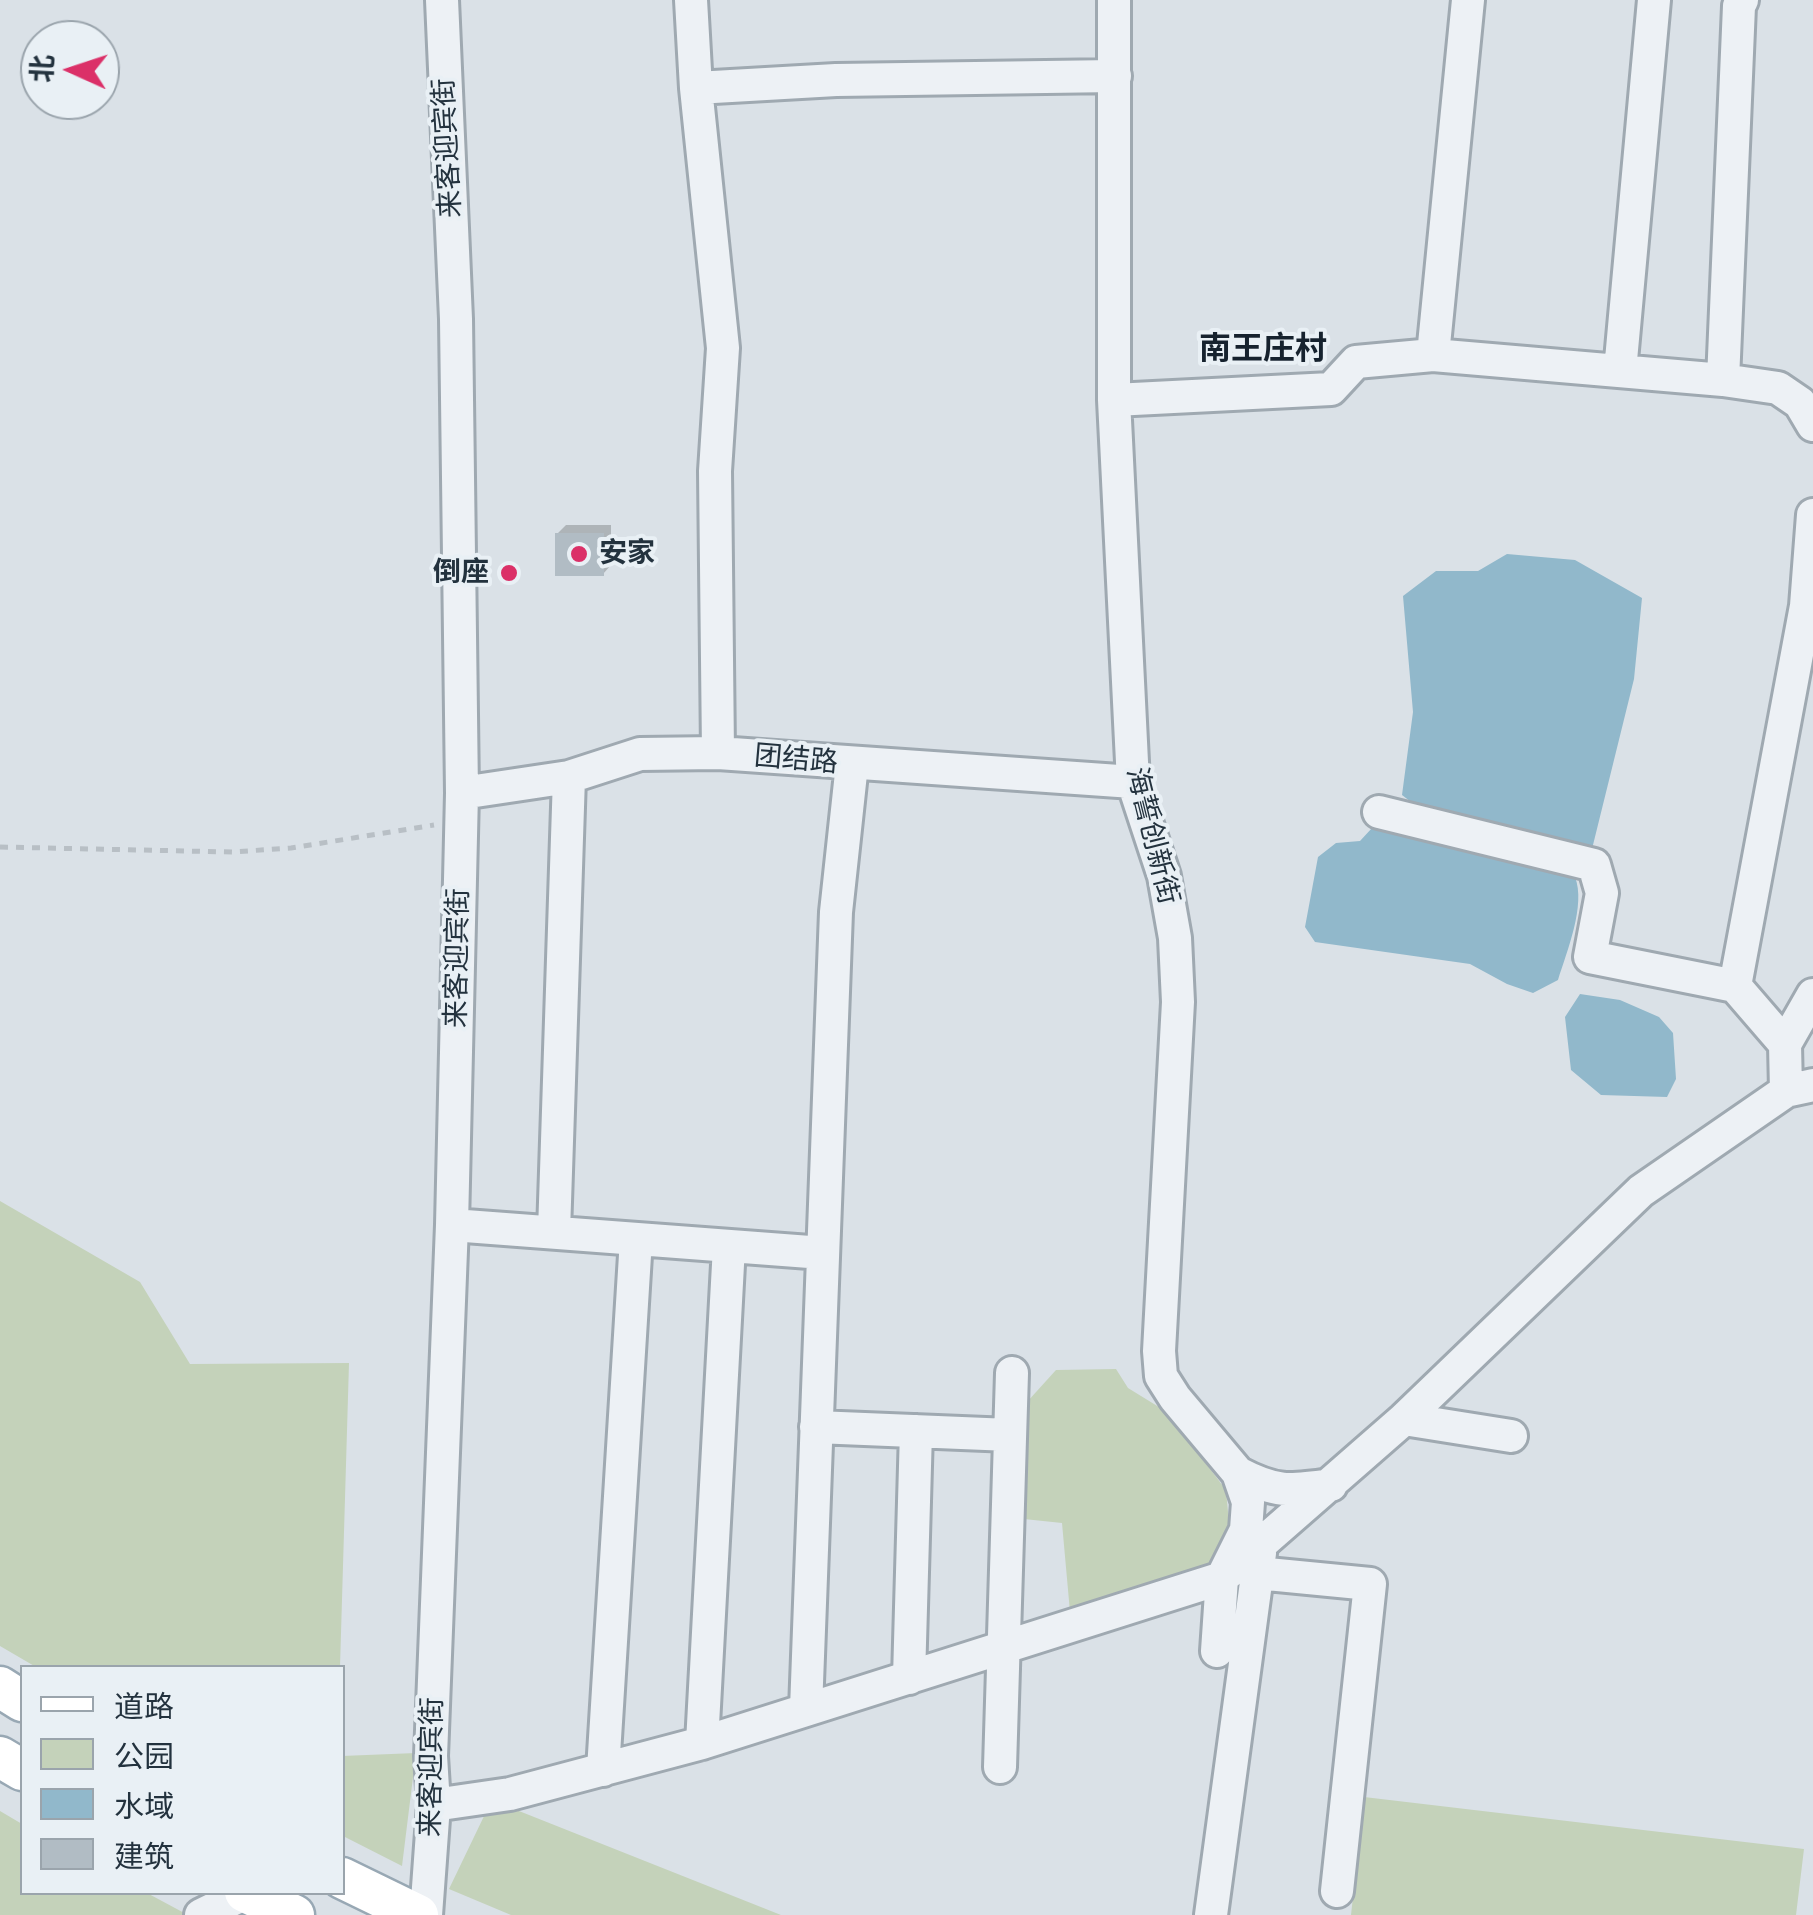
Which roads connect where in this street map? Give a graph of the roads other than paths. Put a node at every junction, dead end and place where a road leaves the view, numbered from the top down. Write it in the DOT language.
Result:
graph roads {
  1 [pos="442,0"];
  2 [pos="691,0"];
  3 [pos="1114,0"];
  4 [pos="1468,0"];
  5 [pos="1654,0"];
  6 [pos="1742,0"];
  7 [pos="1115,76"];
  8 [pos="696,88"];
  9 [pos="1433,355"];
  10 [pos="1620,371"];
  11 [pos="1723,380"];
  12 [pos="1114,400"];
  13 [pos="1813,425"];
  14 [pos="1813,516"];
  15 [pos="1810,606"];
  16 [pos="718,753"];
  17 [pos="852,764"];
  18 [pos="569,778"];
  19 [pos="1133,782"];
  20 [pos="462,807"];
  21 [pos="1379,812"];
  22 [pos="1734,986"];
  23 [pos="1813,995"];
  24 [pos="1785,1044"];
  25 [pos="1800,1088"];
  26 [pos="452,1224"];
  27 [pos="554,1232"];
  28 [pos="636,1238"];
  29 [pos="729,1246"];
  30 [pos="824,1253"];
  31 [pos="1012,1373"];
  32 [pos="1404,1419"];
  33 [pos="816,1427"];
  34 [pos="916,1432"];
  35 [pos="1010,1436"];
  36 [pos="1511,1436"];
  37 [pos="1238,1473"];
  38 [pos="1331,1484"];
  39 [pos="1259,1559"];
  40 [pos="1222,1578"];
  41 [pos="1004,1649"];
  42 [pos="1217,1651"];
  43 [pos="909,1678"];
  44 [pos="806,1709"];
  45 [pos="702,1743"];
  46 [pos="1000,1767"];
  47 [pos="604,1770"];
  48 [pos="434,1806"];
  49 [pos="345,1879"];
  50 [pos="1337,1891"];
  51 [pos="242,1895"];
  52 [pos="250,1895"];
  53 [pos="201,1915"];
  54 [pos="294,1915"];
  55 [pos="418,1915"];
  56 [pos="426,1915"];
  57 [pos="1211,1915"];
  1 -- 20 [label="street, 来客迎宾街"];
  2 -- 8 [label="street"];
  3 -- 7 [label="street, 海誓创新街"];
  4 -- 9 [label="street"];
  5 -- 10 [label="street"];
  6 -- 11 [label="street"];
  7 -- 8 [label="street"];
  7 -- 12 [label="street, 海誓创新街"];
  8 -- 16 [label="street"];
  9 -- 10 [label="street"];
  9 -- 12 [label="street"];
  10 -- 11 [label="street"];
  11 -- 13 [label="street"];
  12 -- 19 [label="street, 海誓创新街"];
  14 -- 15 [label="street"];
  15 -- 22 [label="street"];
  16 -- 17 [label="street, 团结路"];
  16 -- 18 [label="street, 团结路"];
  17 -- 19 [label="street, 团结路"];
  17 -- 30 [label="street"];
  18 -- 20 [label="street, 团结路"];
  18 -- 27 [label="street"];
  19 -- 37 [label="street, 海誓创新街"];
  20 -- 26 [label="street, 来客迎宾街"];
  21 -- 22 [label="street"];
  22 -- 24 [label="street"];
  23 -- 24 [label="street"];
  24 -- 25 [label="street"];
  25 -- 32 [label="street"];
  26 -- 27 [label="street"];
  26 -- 48 [label="street, 来客迎宾街"];
  27 -- 28 [label="street"];
  28 -- 29 [label="street"];
  28 -- 47 [label="street"];
  29 -- 30 [label="street"];
  29 -- 45 [label="street"];
  30 -- 33 [label="street"];
  31 -- 35 [label="street"];
  32 -- 36 [label="street"];
  32 -- 38 [label="street"];
  33 -- 34 [label="street"];
  33 -- 44 [label="street"];
  34 -- 35 [label="street"];
  34 -- 43 [label="street"];
  35 -- 41 [label="street"];
  37 -- 38 [label="street"];
  37 -- 40 [label="street, 海誓创新街"];
  38 -- 39 [label="street"];
  39 -- 40 [label="street"];
  39 -- 50 [label="street"];
  39 -- 57 [label="street"];
  40 -- 41 [label="street"];
  40 -- 42 [label="street"];
  41 -- 43 [label="street"];
  41 -- 46 [label="street"];
  43 -- 44 [label="street"];
  44 -- 45 [label="street"];
  45 -- 47 [label="street"];
  47 -- 48 [label="street"];
  48 -- 56 [label="street, 来客迎宾街"];
  49 -- 55 [label="main road"];
  51 -- 53 [label="street"];
  52 -- 54 [label="main road"];
}
